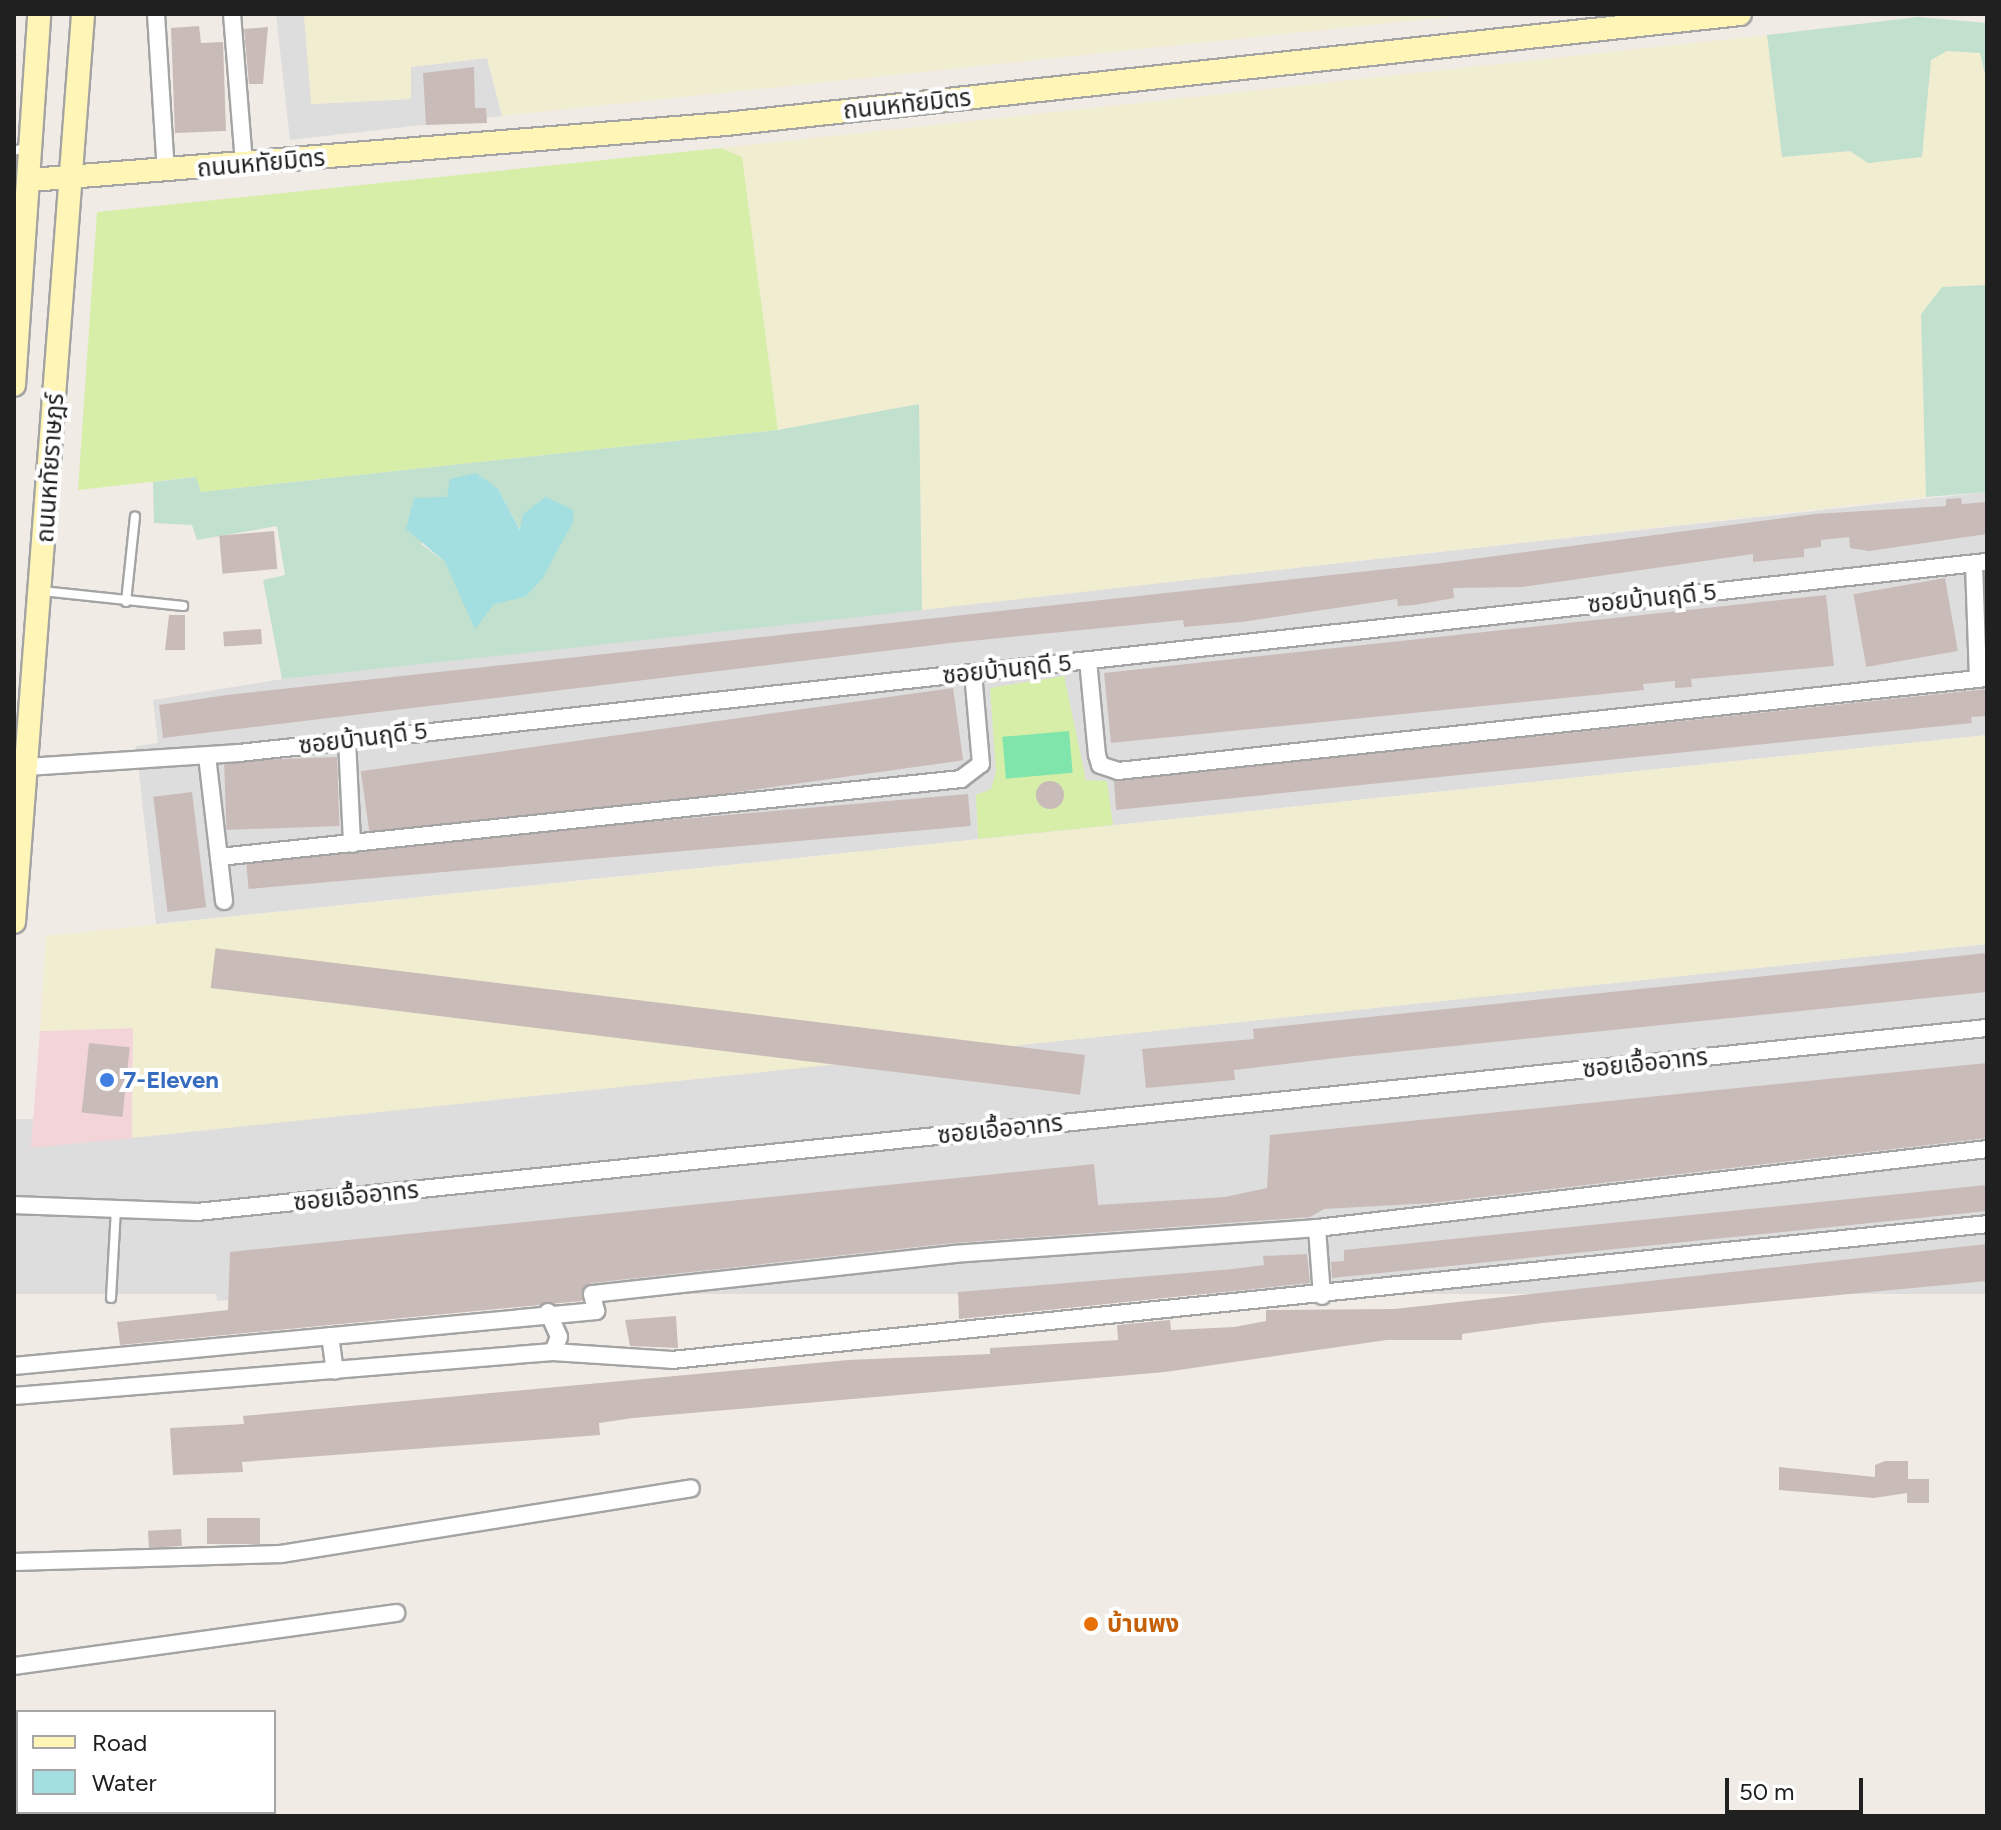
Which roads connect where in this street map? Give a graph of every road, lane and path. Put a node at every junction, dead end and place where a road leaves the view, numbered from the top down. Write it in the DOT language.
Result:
graph roads {
  1 [pos="39,14"];
  2 [pos="83,14"];
  3 [pos="156,14"];
  4 [pos="232,14"];
  5 [pos="1740,14"];
  6 [pos="24,148"];
  7 [pos="244,164"];
  8 [pos="166,171"];
  9 [pos="72,179"];
  10 [pos="31,180"];
  11 [pos="14,385"];
  12 [pos="135,516"];
  13 [pos="1980,563"];
  14 [pos="41,591"];
  15 [pos="126,602"];
  16 [pos="183,606"];
  17 [pos="1088,660"];
  18 [pos="973,673"];
  19 [pos="1983,679"];
  20 [pos="347,740"];
  21 [pos="207,756"];
  22 [pos="27,767"];
  23 [pos="352,844"];
  24 [pos="219,857"];
  25 [pos="224,901"];
  26 [pos="14,922"];
  27 [pos="1986,1028"];
  28 [pos="1987,1149"];
  29 [pos="14,1205"];
  30 [pos="116,1209"];
  31 [pos="1987,1224"];
  32 [pos="1317,1228"];
  33 [pos="1322,1296"];
  34 [pos="111,1298"];
  35 [pos="548,1312"];
  36 [pos="330,1336"];
  37 [pos="553,1352"];
  38 [pos="14,1366"];
  39 [pos="335,1371"];
  40 [pos="14,1396"];
  41 [pos="691,1488"];
  42 [pos="14,1562"];
  43 [pos="396,1613"];
  44 [pos="14,1666"];
  1 -- 6 [label="street, ถนนหทัยราษฎร์"];
  2 -- 9 [label="street, ถนนหทัยราษฎร์"];
  3 -- 8 [label="street"];
  4 -- 7 [label="street"];
  5 -- 7 [label="street, ถนนหทัยมิตร"];
  6 -- 10 [label="street, ถนนหทัยราษฎร์"];
  7 -- 8 [label="street, ถนนหทัยมิตร"];
  8 -- 9 [label="street, ถนนหทัยมิตร"];
  9 -- 10 [label="street, ถนนหทัยมิตร"];
  9 -- 14 [label="street, ถนนหทัยราษฎร์"];
  10 -- 11 [label="street, ถนนหทัยราษฎร์"];
  12 -- 15 [label="lane"];
  13 -- 17 [label="street, ซอยบ้านฤดี 5"];
  13 -- 19 [label="street"];
  14 -- 15 [label="lane"];
  14 -- 22 [label="street, ถนนหทัยราษฎร์"];
  15 -- 16 [label="lane"];
  17 -- 18 [label="street, ซอยบ้านฤดี 5"];
  17 -- 19 [label="street"];
  18 -- 20 [label="street, ซอยบ้านฤดี 5"];
  18 -- 23 [label="street"];
  20 -- 21 [label="street, ซอยบ้านฤดี 5"];
  20 -- 23 [label="street"];
  21 -- 22 [label="street, ซอยบ้านฤดี 5"];
  21 -- 24 [label="street"];
  22 -- 26 [label="street, ถนนหทัยราษฎร์"];
  23 -- 24 [label="street"];
  24 -- 25 [label="street"];
  27 -- 30 [label="street, ซอยเอื้ออาทร"];
  28 -- 32 [label="street"];
  29 -- 30 [label="street, ซอยเอื้ออาทร"];
  30 -- 34 [label="lane"];
  31 -- 33 [label="street"];
  32 -- 33 [label="street"];
  32 -- 35 [label="street"];
  33 -- 37 [label="street"];
  35 -- 36 [label="street"];
  35 -- 37 [label="street"];
  36 -- 38 [label="street"];
  36 -- 39 [label="street"];
  37 -- 39 [label="street"];
  39 -- 40 [label="street"];
  41 -- 42 [label="street"];
  43 -- 44 [label="street"];
}
